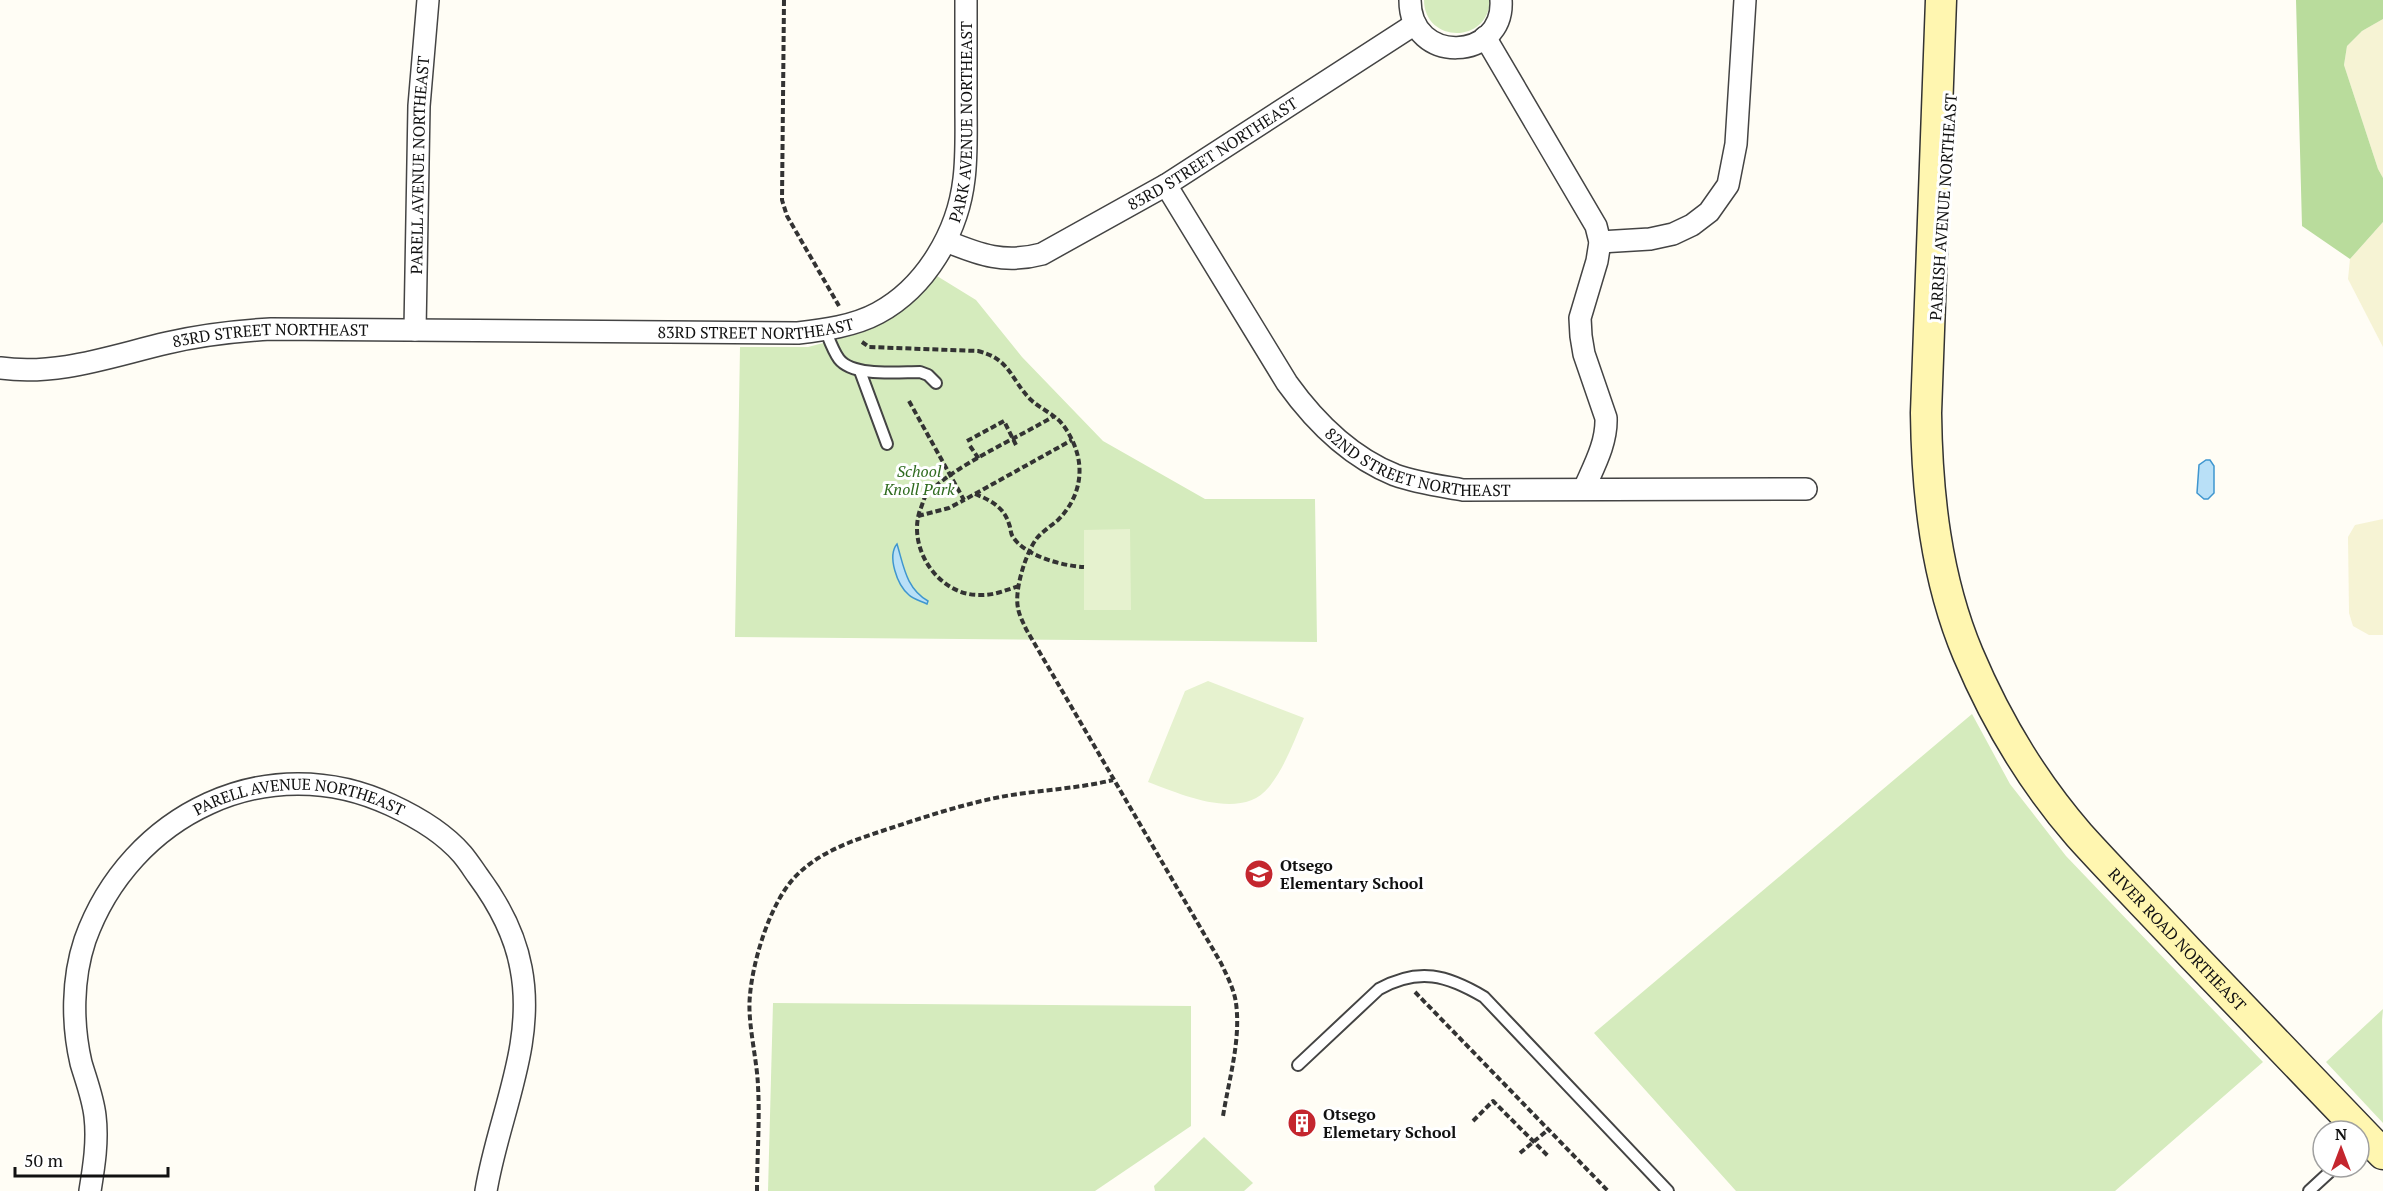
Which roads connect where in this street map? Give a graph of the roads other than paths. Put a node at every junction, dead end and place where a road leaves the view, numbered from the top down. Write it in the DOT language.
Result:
graph roads {
  1 [pos="428,0"];
  2 [pos="966,0"];
  3 [pos="1410,0"];
  4 [pos="1501,0"];
  5 [pos="1745,0"];
  6 [pos="1941,0"];
  7 [pos="1959,0"];
  8 [pos="1415,24"];
  9 [pos="1485,37"];
  10 [pos="1166,185"];
  11 [pos="946,241"];
  12 [pos="1600,242"];
  13 [pos="825,329"];
  14 [pos="415,330"];
  15 [pos="0,368"];
  16 [pos="860,371"];
  17 [pos="936,383"];
  18 [pos="1926,413"];
  19 [pos="887,444"];
  20 [pos="1584,489"];
  21 [pos="1806,489"];
  22 [pos="1992,706"];
  23 [pos="1299,1065"];
  24 [pos="2346,1119"];
  25 [pos="2322,1179"];
  26 [pos="90,1191"];
  27 [pos="486,1191"];
  28 [pos="1668,1191"];
  29 [pos="2309,1191"];
  1 -- 14 [label="street, PARELL AVENUE NORTHEAST"];
  2 -- 11 [label="street, PARK AVENUE NORTHEAST"];
  3 -- 8 [label="street"];
  4 -- 9 [label="street"];
  5 -- 12 [label="street"];
  6 -- 18 [label="main road, PARRISH AVENUE NORTHEAST"];
  7 -- 18 [label="main road, PARRISH AVENUE NORTHEAST"];
  8 -- 9 [label="street"];
  8 -- 10 [label="street, 83RD STREET NORTHEAST"];
  9 -- 12 [label="street"];
  10 -- 11 [label="street, 83RD STREET NORTHEAST"];
  10 -- 20 [label="street, 82ND STREET NORTHEAST"];
  11 -- 13 [label="street, 83RD STREET NORTHEAST"];
  12 -- 20 [label="street"];
  13 -- 14 [label="street, 83RD STREET NORTHEAST"];
  13 -- 16 [label="lane"];
  14 -- 15 [label="street, 83RD STREET NORTHEAST"];
  16 -- 17 [label="lane"];
  16 -- 19 [label="lane"];
  18 -- 22 [label="main road, PARRISH AVENUE NORTHEAST"];
  20 -- 21 [label="street, 82ND STREET NORTHEAST"];
  22 -- 24 [label="main road, RIVER ROAD NORTHEAST"];
  23 -- 28 [label="lane"];
  25 -- 29 [label="lane"];
  26 -- 27 [label="street, PARELL AVENUE NORTHEAST"];
}
